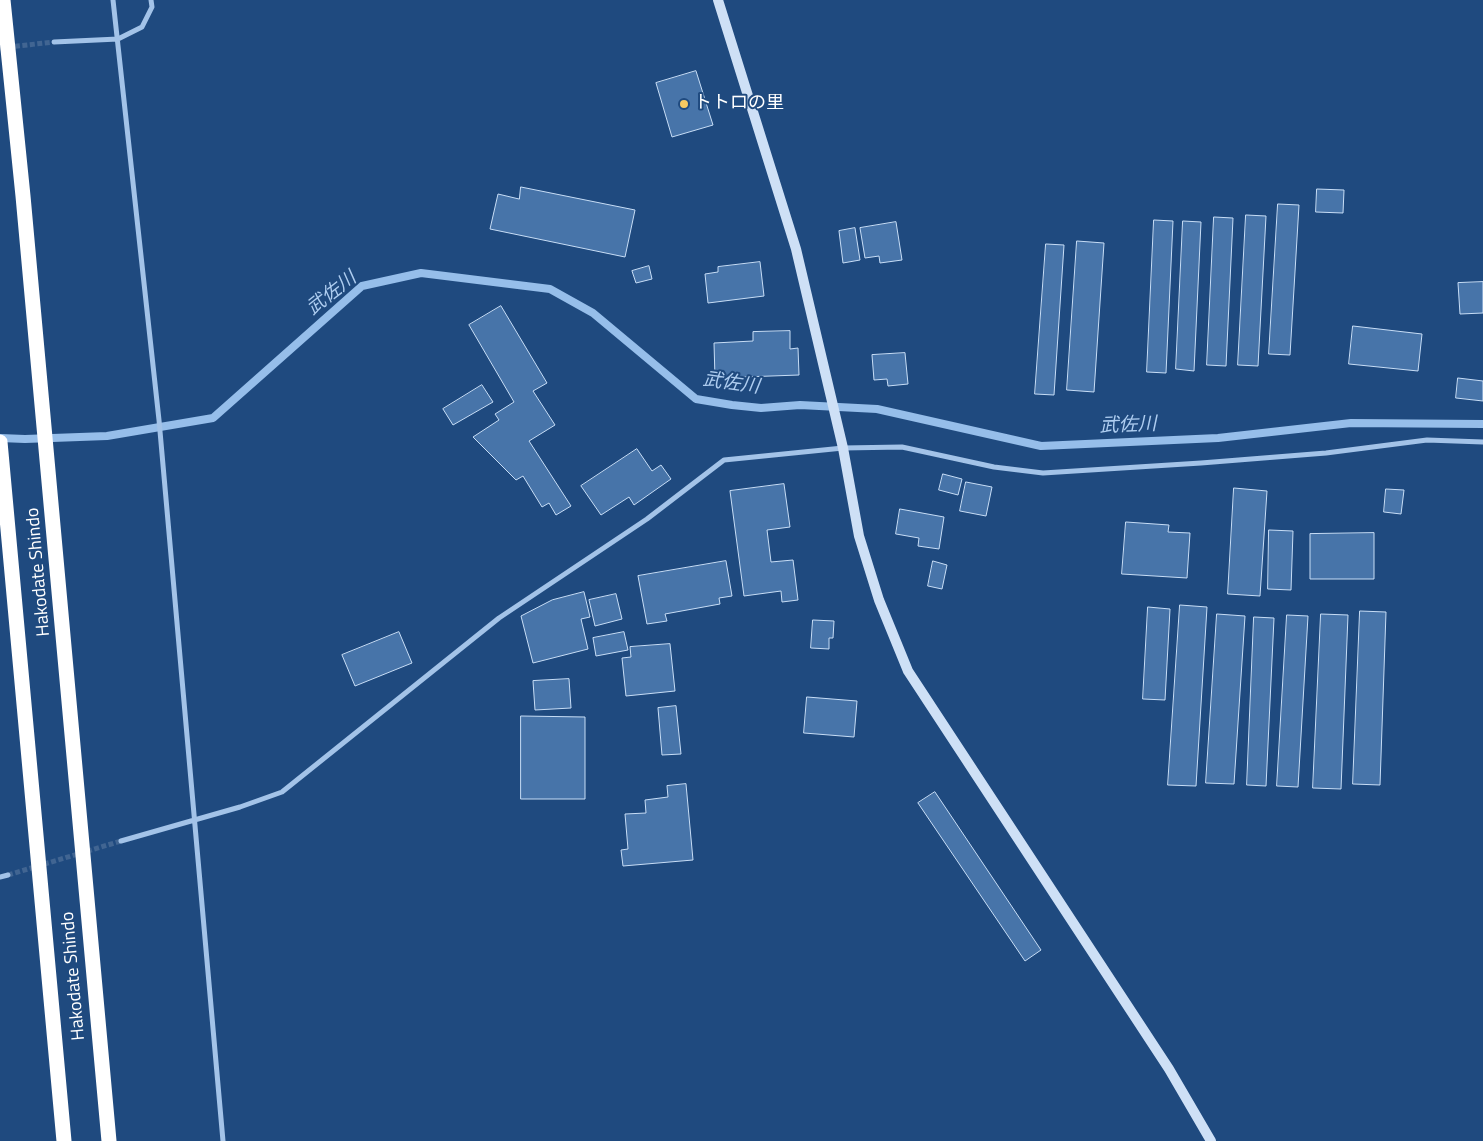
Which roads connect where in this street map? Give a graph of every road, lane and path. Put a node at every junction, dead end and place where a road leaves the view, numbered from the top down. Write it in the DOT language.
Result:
graph roads {
  1 [pos="3,0"];
  2 [pos="113,0"];
  3 [pos="151,0"];
  4 [pos="718,0"];
  5 [pos="118,39"];
  6 [pos="54,42"];
  7 [pos="0,442"];
  8 [pos="1483,442"];
  9 [pos="843,448"];
  10 [pos="194,820"];
  11 [pos="121,841"];
  12 [pos="8,875"];
  13 [pos="0,877"];
  14 [pos="64,1141"];
  15 [pos="109,1141"];
  16 [pos="223,1141"];
  17 [pos="1211,1141"];
  1 -- 15 [label="highway, Hakodate Shindo"];
  2 -- 5 [label="street"];
  3 -- 5 [label="street"];
  4 -- 9 [label="street"];
  5 -- 6 [label="street"];
  5 -- 10 [label="street"];
  7 -- 14 [label="highway, Hakodate Shindo"];
  8 -- 9 [label="street"];
  9 -- 10 [label="street"];
  9 -- 17 [label="street"];
  10 -- 11 [label="street"];
  10 -- 16 [label="street"];
  12 -- 13 [label="street"];
}
